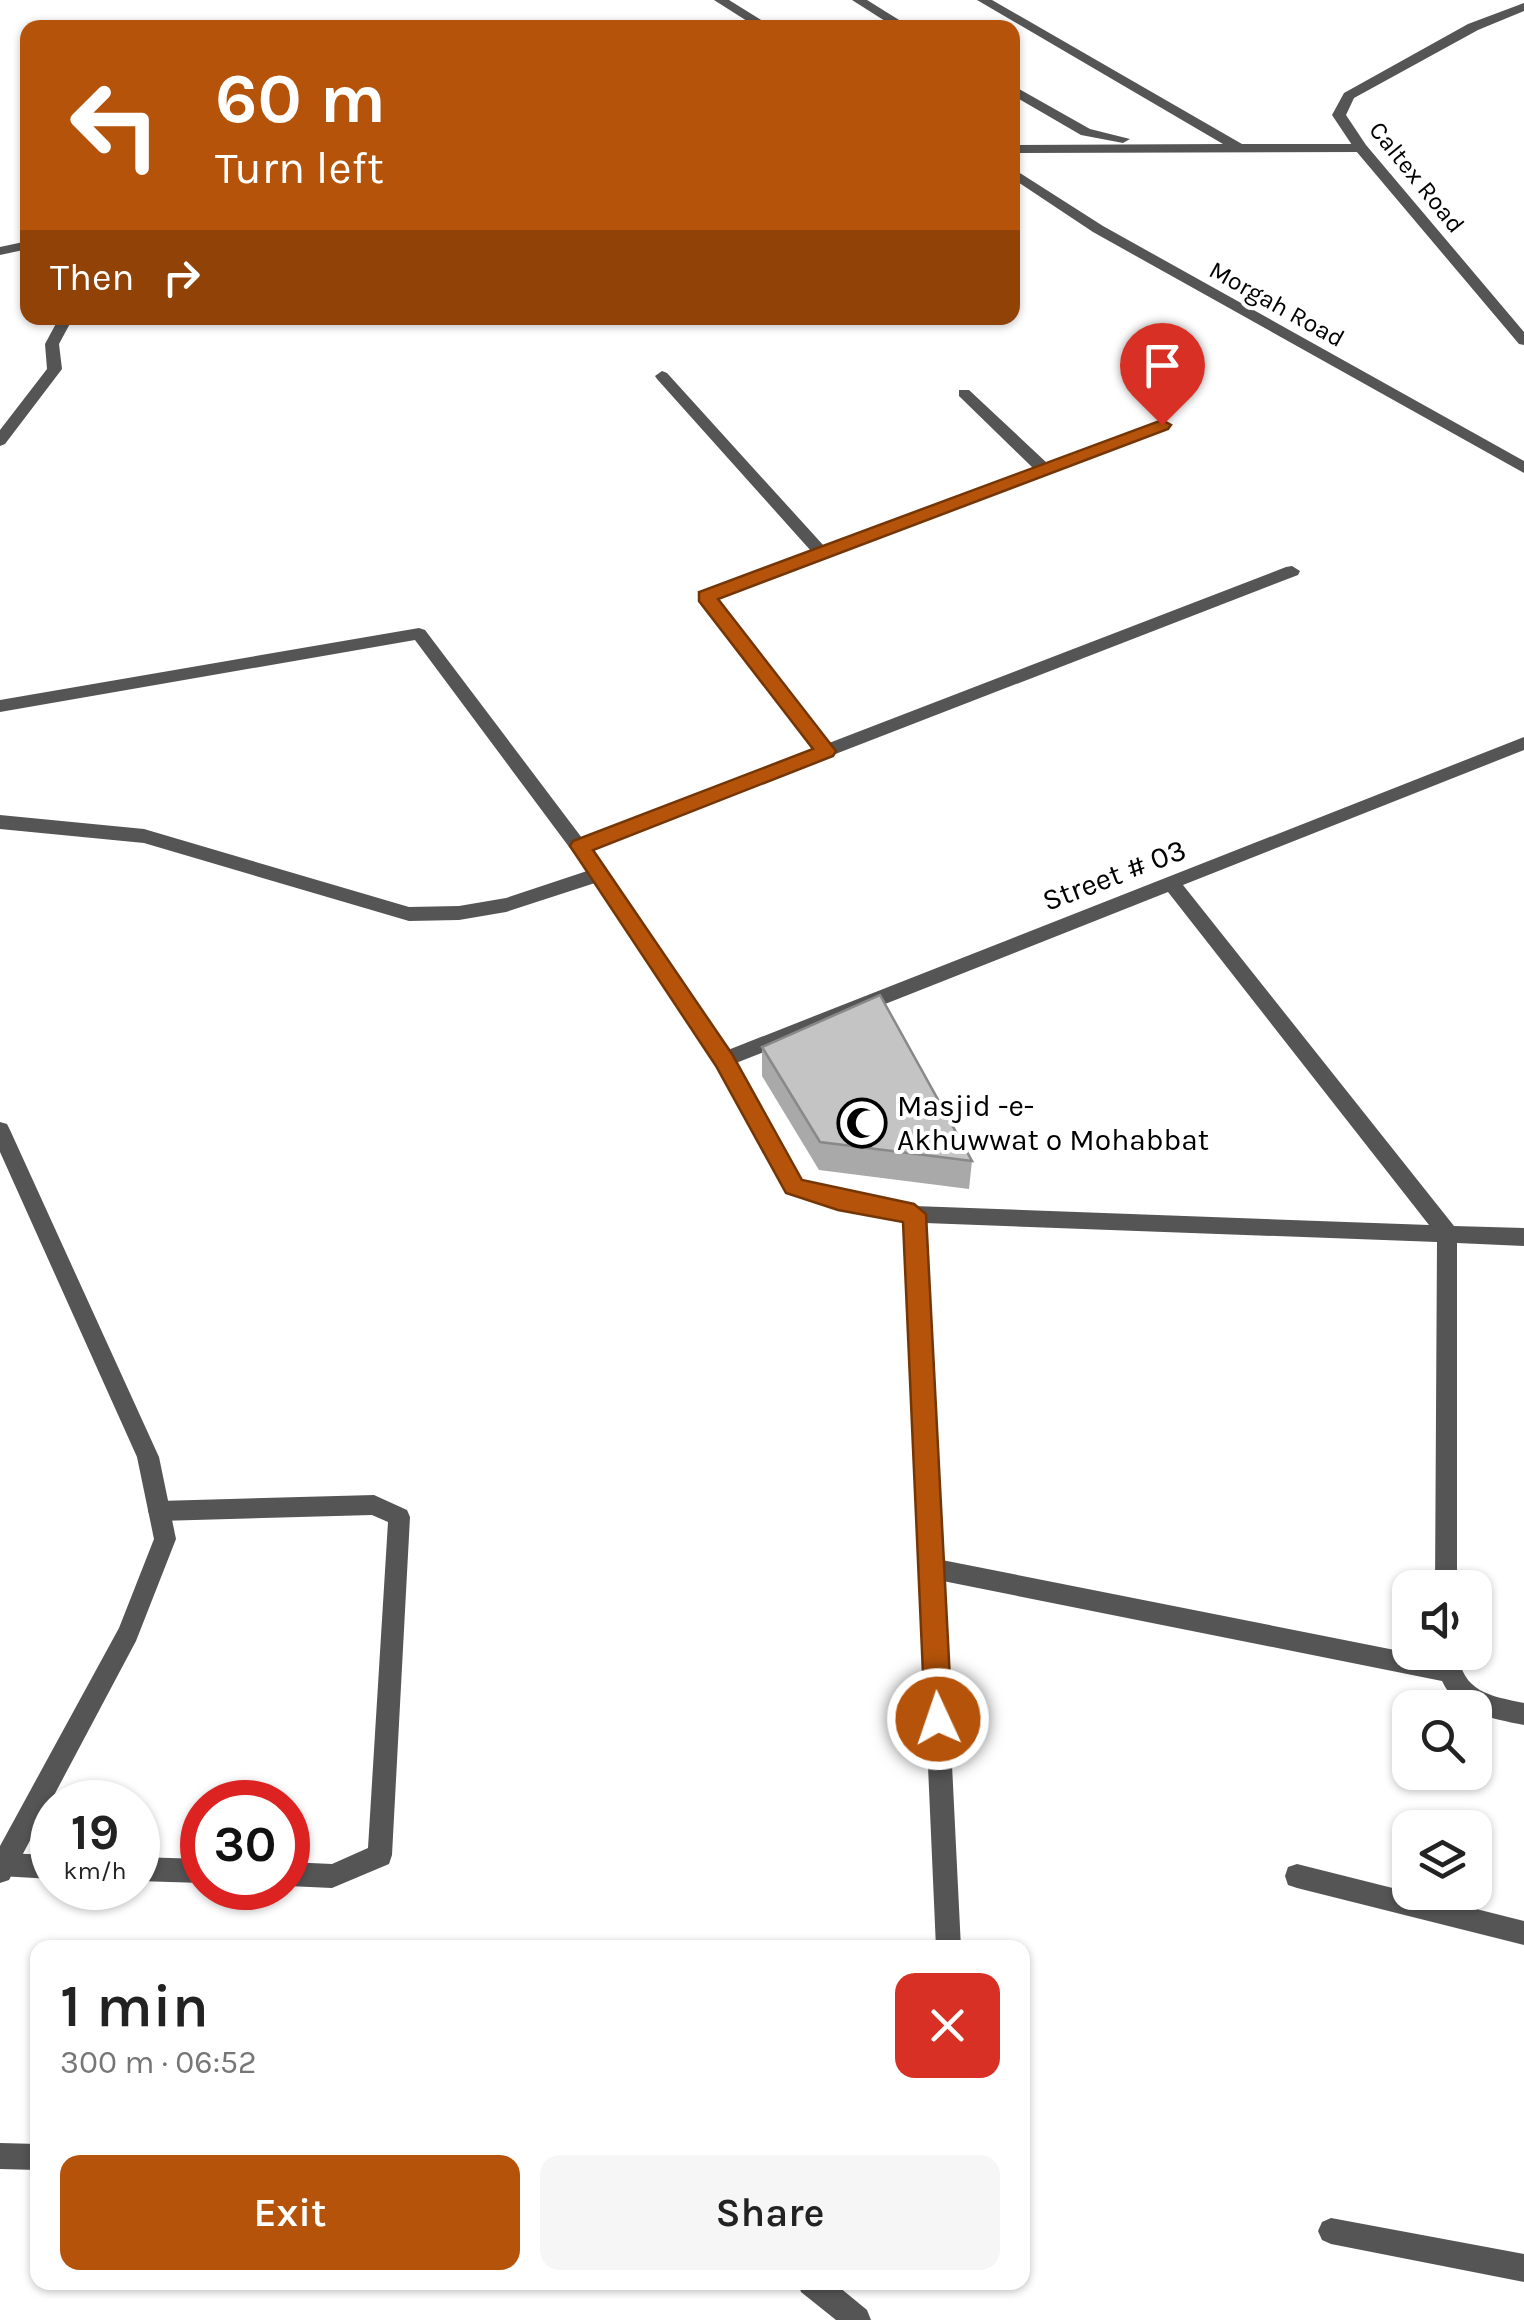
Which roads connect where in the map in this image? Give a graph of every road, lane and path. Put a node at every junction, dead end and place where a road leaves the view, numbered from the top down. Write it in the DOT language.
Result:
graph roads {
  1 [pos="720,0"];
  2 [pos="858,0"];
  3 [pos="983,0"];
  4 [pos="1524,7"];
  5 [pos="754,20"];
  6 [pos="892,20"];
  7 [pos="1018,20"];
  8 [pos="1020,21"];
  9 [pos="1020,95"];
  10 [pos="1174,148"];
  11 [pos="1239,148"];
  12 [pos="1361,148"];
  13 [pos="1020,149"];
  14 [pos="1020,177"];
  15 [pos="62,325"];
  16 [pos="1524,341"];
  17 [pos="662,376"];
  18 [pos="964,393"];
  19 [pos="1162,425"];
  20 [pos="0,442"];
  21 [pos="1524,468"];
  22 [pos="1044,470"];
  23 [pos="822,553"];
  24 [pos="1292,571"];
  25 [pos="0,706"];
  26 [pos="1524,743"];
  27 [pos="826,751"];
  28 [pos="0,822"];
  29 [pos="580,846"];
  30 [pos="599,874"];
  31 [pos="1172,884"];
  32 [pos="724,1060"];
  33 [pos="0,1130"];
  34 [pos="914,1214"];
  35 [pos="1448,1232"];
  36 [pos="1524,1236"];
  37 [pos="159,1511"];
  38 [pos="932,1568"];
  39 [pos="1446,1570"];
  40 [pos="1392,1652"];
  41 [pos="1449,1670"];
  42 [pos="1524,1714"];
  43 [pos="30,1867"];
  44 [pos="2,1868"];
  45 [pos="310,1875"];
  46 [pos="1296,1876"];
  47 [pos="1524,1933"];
  48 [pos="949,1940"];
  49 [pos="0,2156"];
  50 [pos="30,2157"];
  51 [pos="1331,2232"];
  52 [pos="1524,2268"];
  53 [pos="821,2290"];
  54 [pos="857,2320"];
  1 -- 5 [label="street"];
  2 -- 6 [label="street"];
  3 -- 7 [label="street"];
  4 -- 12 [label="street, Caltex Road"];
  8 -- 11 [label="street"];
  9 -- 10 [label="street"];
  10 -- 11 [label="street"];
  10 -- 13 [label="street"];
  11 -- 12 [label="street"];
  12 -- 16 [label="street, Caltex Road"];
  14 -- 21 [label="street, Morgah Road"];
  15 -- 20 [label="street"];
  17 -- 23 [label="street"];
  18 -- 22 [label="street"];
  19 -- 22 [label="street"];
  22 -- 23 [label="street"];
  23 -- 27 [label="street"];
  24 -- 27 [label="street"];
  25 -- 29 [label="street"];
  26 -- 31 [label="street, Street # 03"];
  27 -- 29 [label="street"];
  28 -- 30 [label="street"];
  29 -- 30 [label="street"];
  30 -- 32 [label="street"];
  31 -- 32 [label="street, Street # 03"];
  31 -- 35 [label="street"];
  32 -- 34 [label="street"];
  33 -- 37 [label="street"];
  34 -- 35 [label="street"];
  34 -- 38 [label="street"];
  35 -- 36 [label="street"];
  35 -- 39 [label="street"];
  37 -- 44 [label="street"];
  37 -- 45 [label="street"];
  38 -- 40 [label="street"];
  38 -- 48 [label="street"];
  41 -- 42 [label="street"];
  43 -- 44 [label="street"];
  46 -- 47 [label="street"];
  49 -- 50 [label="street"];
  51 -- 52 [label="street"];
  53 -- 54 [label="street"];
}
